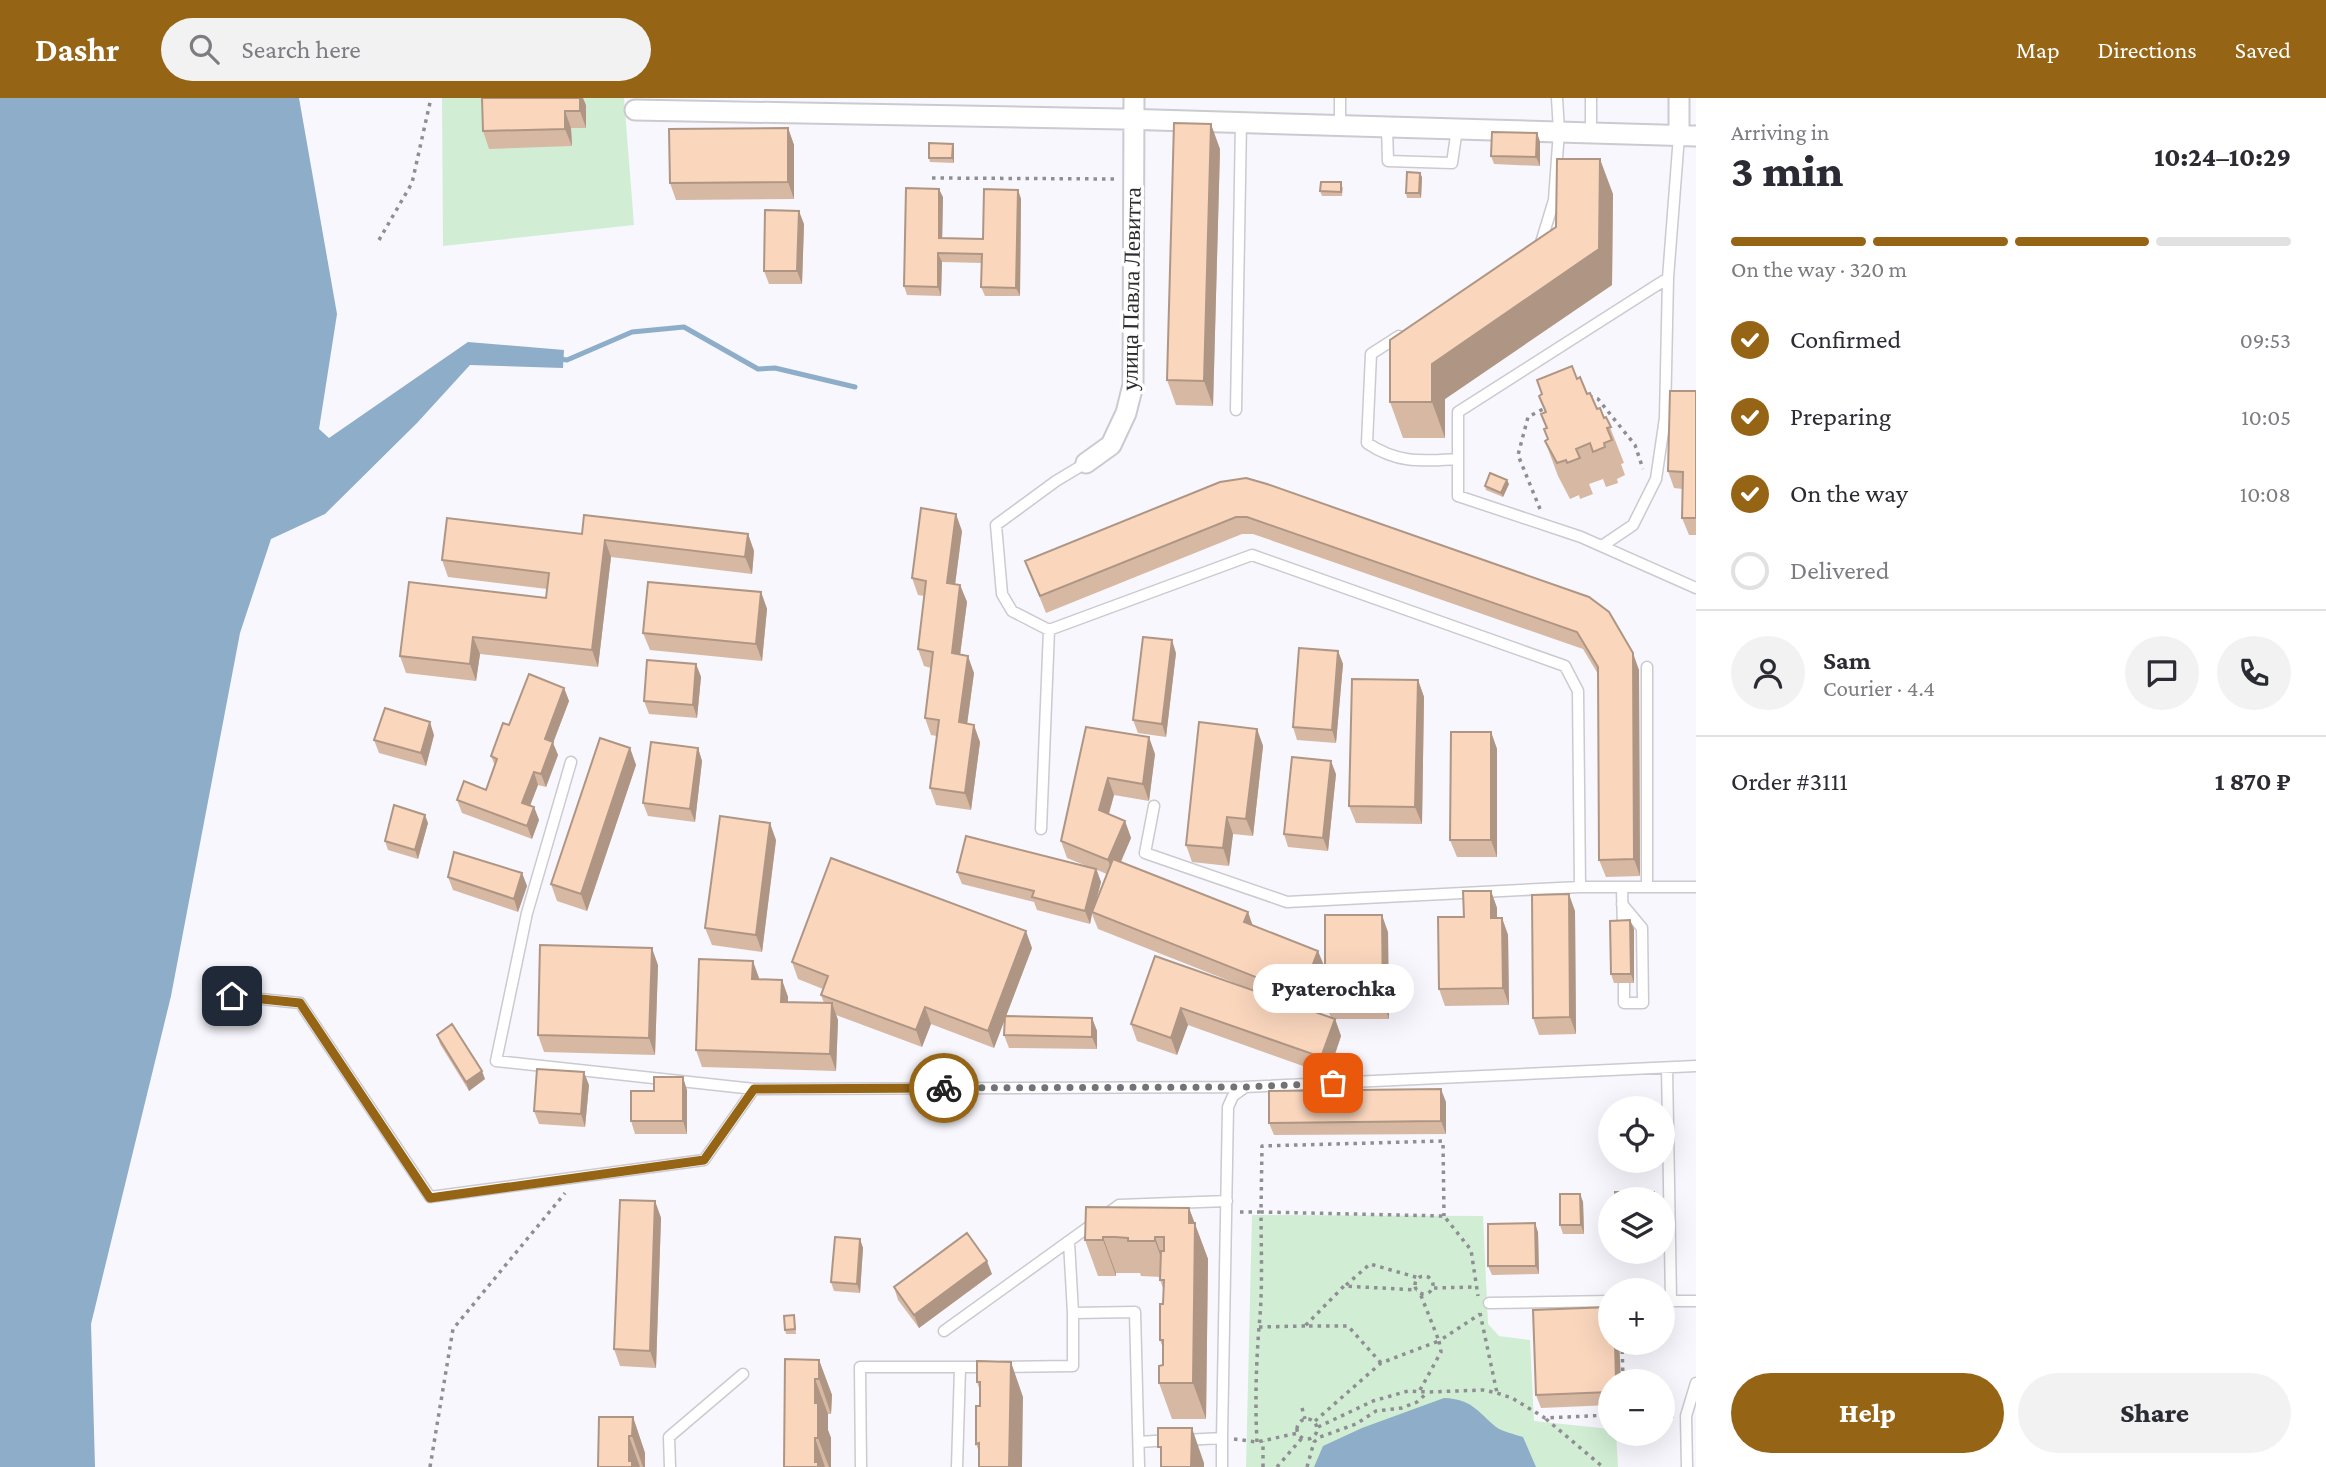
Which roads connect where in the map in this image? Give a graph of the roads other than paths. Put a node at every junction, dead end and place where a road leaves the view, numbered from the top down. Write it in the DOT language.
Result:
graph roads {
  1 [pos="1134,98"];
  2 [pos="1340,98"];
  3 [pos="1557,98"];
  4 [pos="1591,98"];
  5 [pos="1679,98"];
  6 [pos="635,110"];
  7 [pos="1134,119"];
  8 [pos="1241,122"];
  9 [pos="1340,125"];
  10 [pos="1387,127"];
  11 [pos="1457,129"];
  12 [pos="1559,131"];
  13 [pos="1591,133"];
  14 [pos="1688,136"];
  15 [pos="1527,257"];
  16 [pos="1668,278"];
  17 [pos="1404,333"];
  18 [pos="1236,410"];
  19 [pos="1458,458"];
  20 [pos="1086,463"];
  21 [pos="1602,547"];
  22 [pos="1696,588"];
  23 [pos="1049,630"];
  24 [pos="1647,667"];
  25 [pos="571,762"];
  26 [pos="1154,806"];
  27 [pos="1041,829"];
  28 [pos="1580,887"];
  29 [pos="1622,887"];
  30 [pos="1647,887"];
  31 [pos="1696,887"];
  32 [pos="1622,904"];
  33 [pos="1623,929"];
  34 [pos="1624,983"];
  35 [pos="232,996"];
  36 [pos="1696,1066"];
  37 [pos="1667,1068"];
  38 [pos="1244,1087"];
  39 [pos="754,1089"];
  40 [pos="1227,1206"];
  41 [pos="1069,1242"];
  42 [pos="1667,1278"];
  43 [pos="1598,1301"];
  44 [pos="1675,1301"];
  45 [pos="1696,1301"];
  46 [pos="1484,1306"];
  47 [pos="1073,1313"];
  48 [pos="944,1331"];
  49 [pos="960,1368"];
  50 [pos="743,1374"];
  51 [pos="1696,1383"];
  52 [pos="1222,1438"];
  53 [pos="1139,1442"];
  54 [pos="670,1467"];
  55 [pos="861,1467"];
  56 [pos="957,1467"];
  57 [pos="1139,1467"];
  58 [pos="1222,1467"];
  59 [pos="1687,1467"];
  1 -- 7 [label="street, улица Павла Левитта"];
  2 -- 9 [label="lane"];
  3 -- 12 [label="lane"];
  4 -- 13 [label="lane"];
  5 -- 14 [label="street"];
  6 -- 7 [label="street"];
  7 -- 8 [label="street"];
  7 -- 20 [label="street, улица Павла Левитта"];
  8 -- 9 [label="street"];
  8 -- 18 [label="lane"];
  9 -- 10 [label="street"];
  10 -- 11 [label="street"];
  10 -- 11 [label="lane"];
  11 -- 12 [label="street"];
  12 -- 13 [label="street"];
  12 -- 15 [label="lane"];
  13 -- 14 [label="street"];
  14 -- 16 [label="lane"];
  16 -- 19 [label="lane"];
  16 -- 21 [label="lane"];
  17 -- 19 [label="lane"];
  19 -- 21 [label="lane"];
  20 -- 23 [label="lane"];
  21 -- 22 [label="lane"];
  23 -- 27 [label="lane"];
  23 -- 28 [label="lane"];
  24 -- 30 [label="lane"];
  25 -- 39 [label="lane"];
  26 -- 28 [label="lane"];
  28 -- 29 [label="lane"];
  29 -- 30 [label="lane"];
  29 -- 32 [label="lane"];
  30 -- 31 [label="lane"];
  32 -- 33 [label="lane"];
  32 -- 34 [label="lane"];
  35 -- 39 [label="lane"];
  36 -- 37 [label="lane"];
  37 -- 38 [label="lane"];
  37 -- 42 [label="lane"];
  38 -- 39 [label="lane"];
  38 -- 40 [label="lane"];
  40 -- 41 [label="lane"];
  40 -- 52 [label="lane"];
  41 -- 47 [label="lane"];
  41 -- 48 [label="lane"];
  43 -- 46 [label="lane"];
  44 -- 45 [label="lane"];
  47 -- 49 [label="lane"];
  47 -- 53 [label="lane"];
  49 -- 55 [label="lane"];
  49 -- 56 [label="lane"];
  50 -- 54 [label="lane"];
  51 -- 59 [label="lane"];
  52 -- 53 [label="lane"];
  52 -- 58 [label="lane"];
  53 -- 57 [label="lane"];
}
